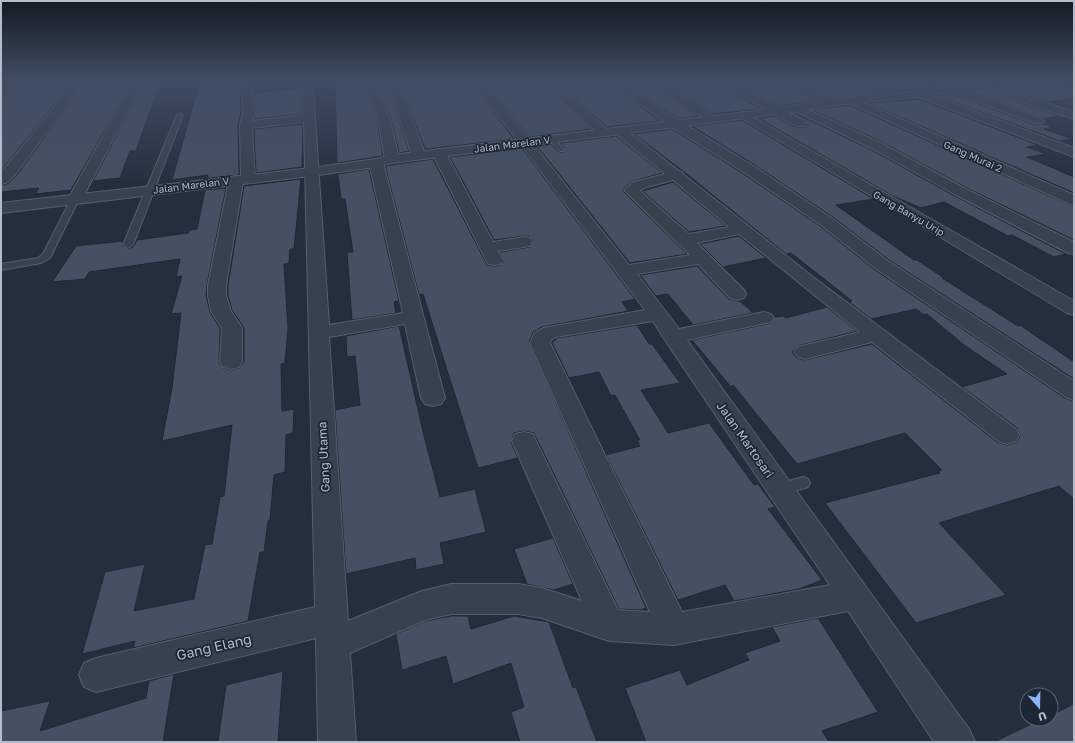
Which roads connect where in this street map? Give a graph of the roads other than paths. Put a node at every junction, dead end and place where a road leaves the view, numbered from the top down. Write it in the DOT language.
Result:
graph roads {
  1 [pos="54,115"];
  2 [pos="120,115"];
  3 [pos="180,115"];
  4 [pos="248,115"];
  5 [pos="309,115"];
  6 [pos="382,115"];
  7 [pos="404,115"];
  8 [pos="503,115"];
  9 [pos="590,115"];
  10 [pos="662,115"];
  11 [pos="705,115"];
  12 [pos="744,115"];
  13 [pos="785,115"];
  14 [pos="811,115"];
  15 [pos="883,115"];
  16 [pos="974,115"];
  17 [pos="1022,115"];
  18 [pos="309,118"];
  19 [pos="712,119"];
  20 [pos="1038,121"];
  21 [pos="674,123"];
  22 [pos="246,125"];
  23 [pos="812,129"];
  24 [pos="612,132"];
  25 [pos="552,140"];
  26 [pos="526,143"];
  27 [pos="562,150"];
  28 [pos="439,153"];
  29 [pos="1074,153"];
  30 [pos="419,156"];
  31 [pos="384,161"];
  32 [pos="311,172"];
  33 [pos="677,175"];
  34 [pos="242,179"];
  35 [pos="1,180"];
  36 [pos="149,190"];
  37 [pos="75,199"];
  38 [pos="1074,201"];
  39 [pos="1,208"];
  40 [pos="742,229"];
  41 [pos="685,240"];
  42 [pos="524,242"];
  43 [pos="128,245"];
  44 [pos="1074,249"];
  45 [pos="701,258"];
  46 [pos="1,267"];
  47 [pos="626,272"];
  48 [pos="737,294"];
  49 [pos="1074,309"];
  50 [pos="658,314"];
  51 [pos="413,317"];
  52 [pos="764,318"];
  53 [pos="319,333"];
  54 [pos="878,334"];
  55 [pos="673,337"];
  56 [pos="805,352"];
  57 [pos="231,362"];
  58 [pos="1074,392"];
  59 [pos="433,398"];
  60 [pos="1007,435"];
  61 [pos="524,441"];
  62 [pos="855,595"];
  63 [pos="609,625"];
  64 [pos="674,629"];
  65 [pos="332,631"];
  66 [pos="96,675"];
  67 [pos="337,742"];
  68 [pos="956,742"];
  1 -- 35 [label="street"];
  2 -- 37 [label="street"];
  3 -- 36 [label="lane"];
  4 -- 22 [label="street"];
  5 -- 18 [label="street, Gang Utama"];
  6 -- 31 [label="street"];
  7 -- 30 [label="street"];
  8 -- 26 [label="street, Jalan Martosari"];
  9 -- 24 [label="street"];
  10 -- 21 [label="street"];
  11 -- 19 [label="street"];
  12 -- 19 [label="street, Jalan Marelan V"];
  12 -- 49 [label="street, Gang Banyu Urip"];
  13 -- 23 [label="street"];
  14 -- 44 [label="street"];
  15 -- 38 [label="street, Gang Murai 2"];
  16 -- 29 [label="street"];
  17 -- 20 [label="street"];
  18 -- 22 [label="street"];
  18 -- 32 [label="street, Gang Utama"];
  19 -- 21 [label="street, Jalan Marelan V"];
  21 -- 24 [label="street, Jalan Marelan V"];
  21 -- 58 [label="street"];
  22 -- 34 [label="street"];
  24 -- 25 [label="street, Jalan Marelan V"];
  24 -- 33 [label="street"];
  25 -- 26 [label="street, Jalan Marelan V"];
  25 -- 27 [label="lane"];
  26 -- 28 [label="street, Jalan Marelan V"];
  26 -- 47 [label="street, Jalan Martosari"];
  28 -- 30 [label="street, Jalan Marelan V"];
  28 -- 42 [label="street"];
  30 -- 31 [label="street, Jalan Marelan V"];
  31 -- 32 [label="street, Jalan Marelan V"];
  31 -- 51 [label="street"];
  32 -- 34 [label="street, Jalan Marelan V"];
  32 -- 53 [label="street, Gang Utama"];
  33 -- 40 [label="street"];
  33 -- 41 [label="street"];
  34 -- 36 [label="street, Jalan Marelan V"];
  34 -- 57 [label="street"];
  36 -- 37 [label="street, Jalan Marelan V"];
  36 -- 43 [label="lane"];
  37 -- 39 [label="street, Jalan Marelan V"];
  37 -- 46 [label="lane"];
  40 -- 41 [label="street"];
  40 -- 54 [label="street"];
  41 -- 45 [label="street"];
  45 -- 47 [label="street"];
  45 -- 48 [label="street"];
  47 -- 50 [label="street, Jalan Martosari"];
  50 -- 55 [label="street, Jalan Martosari"];
  50 -- 64 [label="street"];
  51 -- 53 [label="street"];
  51 -- 59 [label="street"];
  52 -- 55 [label="street"];
  53 -- 65 [label="street, Gang Utama"];
  54 -- 56 [label="street"];
  54 -- 60 [label="street"];
  55 -- 62 [label="street, Jalan Martosari"];
  61 -- 63 [label="street"];
  62 -- 64 [label="street, Gang Elang"];
  62 -- 68 [label="street, Jalan Martosari"];
  63 -- 64 [label="street, Gang Elang"];
  63 -- 65 [label="street, Gang Elang"];
  65 -- 66 [label="street, Gang Elang"];
  65 -- 67 [label="street, Gang Utama"];
}
